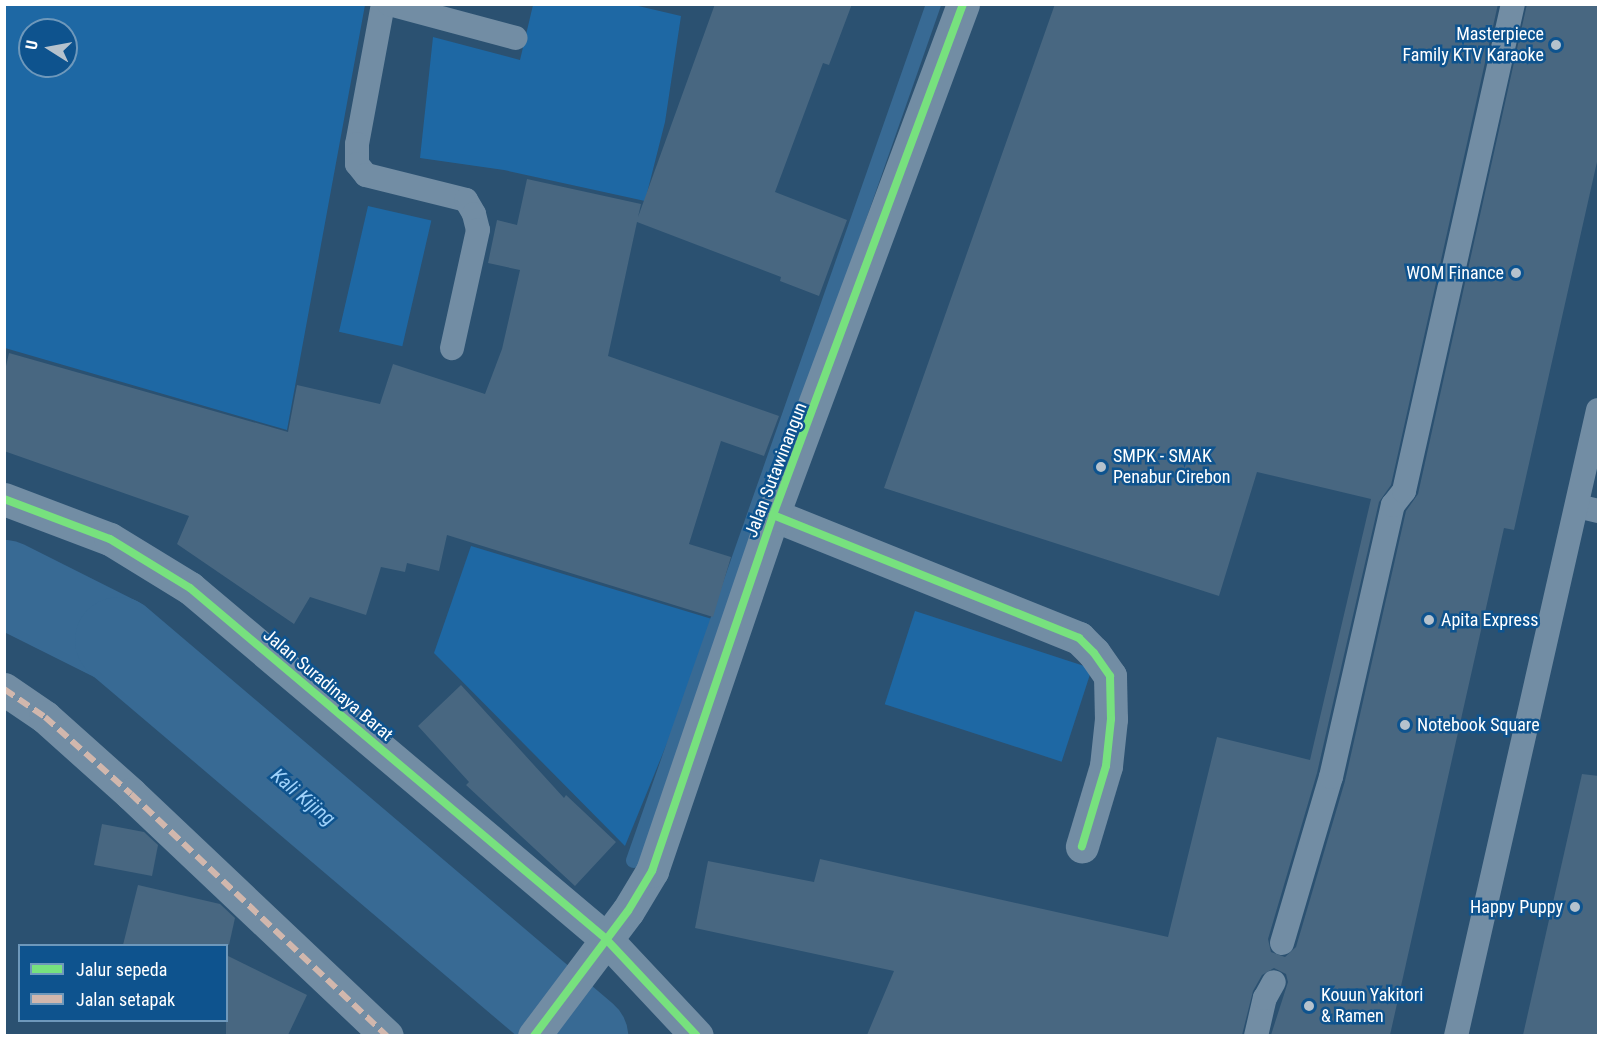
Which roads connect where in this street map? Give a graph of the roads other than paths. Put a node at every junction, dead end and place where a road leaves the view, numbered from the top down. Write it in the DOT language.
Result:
graph roads {
  1 [pos="383,4"];
  2 [pos="389,4"];
  3 [pos="963,4"];
  4 [pos="1513,4"];
  5 [pos="516,38"];
  6 [pos="452,348"];
  7 [pos="1599,410"];
  8 [pos="4,499"];
  9 [pos="1588,509"];
  10 [pos="773,515"];
  11 [pos="4,689"];
  12 [pos="1082,846"];
  13 [pos="605,938"];
  14 [pos="1282,943"];
  15 [pos="1274,982"];
  16 [pos="387,1035"];
  17 [pos="534,1035"];
  18 [pos="697,1035"];
  19 [pos="1256,1035"];
  20 [pos="1456,1035"];
  1 -- 6 [label="lane"];
  2 -- 5 [label="lane"];
  3 -- 10 [label="street, Jalan Sutawinangun"];
  4 -- 14 [label="lane"];
  7 -- 9 [label="lane"];
  8 -- 13 [label="street, Jalan Suradinaya Barat"];
  9 -- 20 [label="lane"];
  10 -- 12 [label="street"];
  10 -- 13 [label="street, Jalan Sutawinangun"];
  11 -- 16 [label="street"];
  13 -- 17 [label="street, Jalan Sutawinangun"];
  13 -- 18 [label="street, Jalan Suradinaya Barat"];
  15 -- 19 [label="lane"];
}
